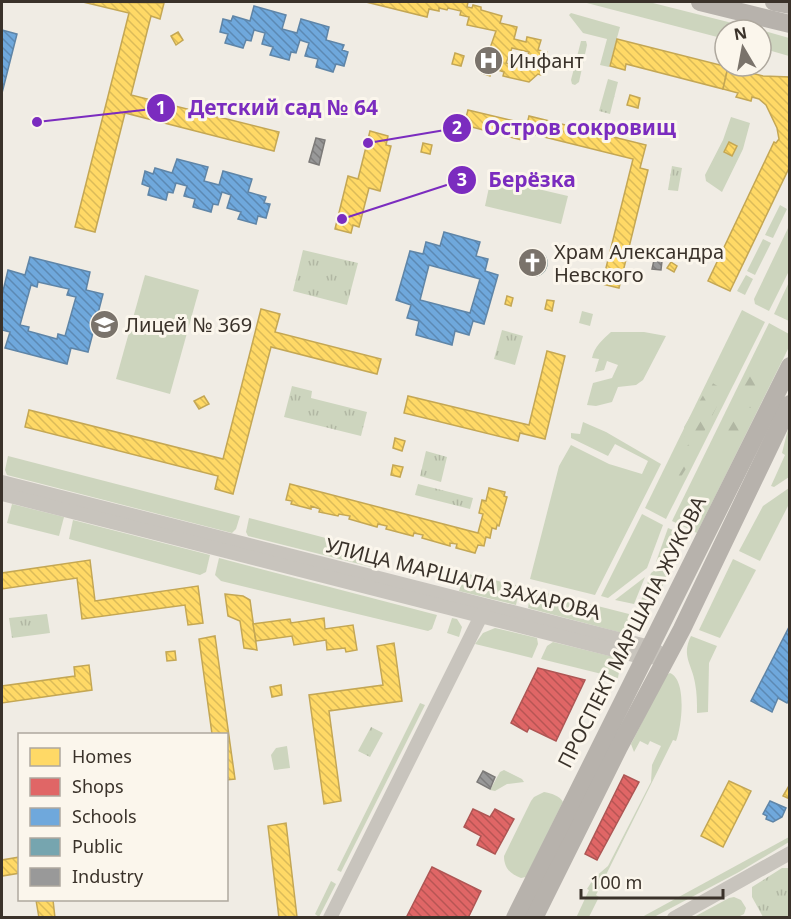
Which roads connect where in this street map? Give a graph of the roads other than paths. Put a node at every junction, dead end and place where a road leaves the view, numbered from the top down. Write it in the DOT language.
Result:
graph roads {
  1 [pos="700,2"];
  2 [pos="774,2"];
  3 [pos="789,5"];
  4 [pos="789,24"];
  5 [pos="789,366"];
  6 [pos="789,404"];
  7 [pos="2,482"];
  8 [pos="2,494"];
  9 [pos="484,610"];
  10 [pos="647,652"];
  11 [pos="667,657"];
  12 [pos="789,853"];
  13 [pos="330,918"];
  14 [pos="515,918"];
  15 [pos="534,918"];
  16 [pos="674,918"];
  1 -- 4 [label="main road"];
  2 -- 3 [label="main road"];
  5 -- 10 [label="main road, ПРОСПЕКТ МАРШАЛА ЖУКОВА"];
  6 -- 11 [label="main road, ПРОСПЕКТ МАРШАЛА ЖУКОВА"];
  7 -- 9 [label="street, УЛИЦА МАРШАЛА ЗАХАРОВА"];
  8 -- 9 [label="street, УЛИЦА МАРШАЛА ЗАХАРОВА"];
  9 -- 10 [label="street, УЛИЦА МАРШАЛА ЗАХАРОВА"];
  9 -- 13 [label="street"];
  10 -- 11 [label="street, УЛИЦА МАРШАЛА ЗАХАРОВА"];
  10 -- 14 [label="main road, ПРОСПЕКТ МАРШАЛА ЖУКОВА"];
  11 -- 15 [label="main road, ПРОСПЕКТ МАРШАЛА ЖУКОВА"];
  12 -- 16 [label="street"];
}
